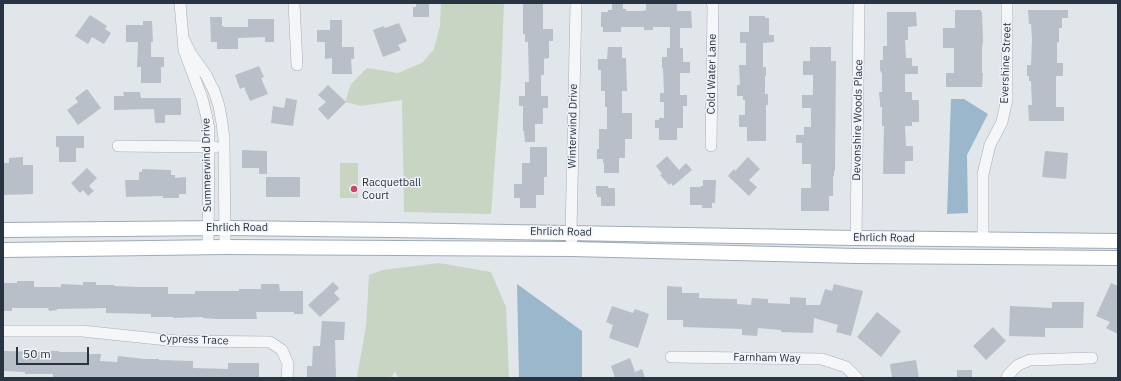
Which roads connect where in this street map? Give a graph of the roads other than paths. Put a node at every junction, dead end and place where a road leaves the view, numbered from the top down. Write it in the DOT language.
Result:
graph roads {
  1 [pos="180,3"];
  2 [pos="294,3"];
  3 [pos="576,3"];
  4 [pos="712,3"];
  5 [pos="859,3"];
  6 [pos="1007,3"];
  7 [pos="183,38"];
  8 [pos="297,65"];
  9 [pos="118,146"];
  10 [pos="711,146"];
  11 [pos="209,147"];
  12 [pos="224,148"];
  13 [pos="208,228"];
  14 [pos="225,228"];
  15 [pos="3,230"];
  16 [pos="571,232"];
  17 [pos="856,238"];
  18 [pos="983,240"];
  19 [pos="1041,240"];
  20 [pos="1118,241"];
  21 [pos="208,247"];
  22 [pos="225,247"];
  23 [pos="572,249"];
  24 [pos="3,250"];
  25 [pos="926,256"];
  26 [pos="1118,258"];
  27 [pos="3,331"];
  28 [pos="671,357"];
  29 [pos="1092,358"];
  30 [pos="287,378"];
  31 [pos="856,378"];
  32 [pos="1008,378"];
  1 -- 7 [label="street, Summerwind Drive"];
  2 -- 8 [label="street"];
  3 -- 16 [label="street, Winterwind Drive"];
  4 -- 10 [label="street, Cold Water Lane"];
  5 -- 17 [label="street, Devonshire Woods Place"];
  6 -- 18 [label="street, Evershine Street"];
  7 -- 11 [label="street, Summerwind Drive"];
  7 -- 12 [label="street, Summerwind Drive"];
  9 -- 11 [label="street"];
  11 -- 12 [label="street"];
  11 -- 13 [label="street, Summerwind Drive"];
  12 -- 14 [label="street, Summerwind Drive"];
  13 -- 14 [label="main road, Ehrlich Road"];
  13 -- 15 [label="main road, Ehrlich Road"];
  13 -- 21 [label="street, Summerwind Drive"];
  14 -- 16 [label="main road, Ehrlich Road"];
  14 -- 22 [label="street, Summerwind Drive"];
  16 -- 17 [label="main road, Ehrlich Road"];
  16 -- 23 [label="street, Winterwind Drive"];
  17 -- 18 [label="main road, Ehrlich Road"];
  18 -- 19 [label="main road, Ehrlich Road"];
  19 -- 20 [label="main road, Ehrlich Road"];
  19 -- 25 [label="main road"];
  21 -- 22 [label="main road, Ehrlich Road"];
  21 -- 24 [label="main road, Ehrlich Road"];
  22 -- 23 [label="main road, Ehrlich Road"];
  23 -- 25 [label="main road, Ehrlich Road"];
  25 -- 26 [label="main road, Ehrlich Road"];
  27 -- 30 [label="street, Cypress Trace"];
  28 -- 31 [label="street, Farnham Way"];
  29 -- 32 [label="street"];
}
